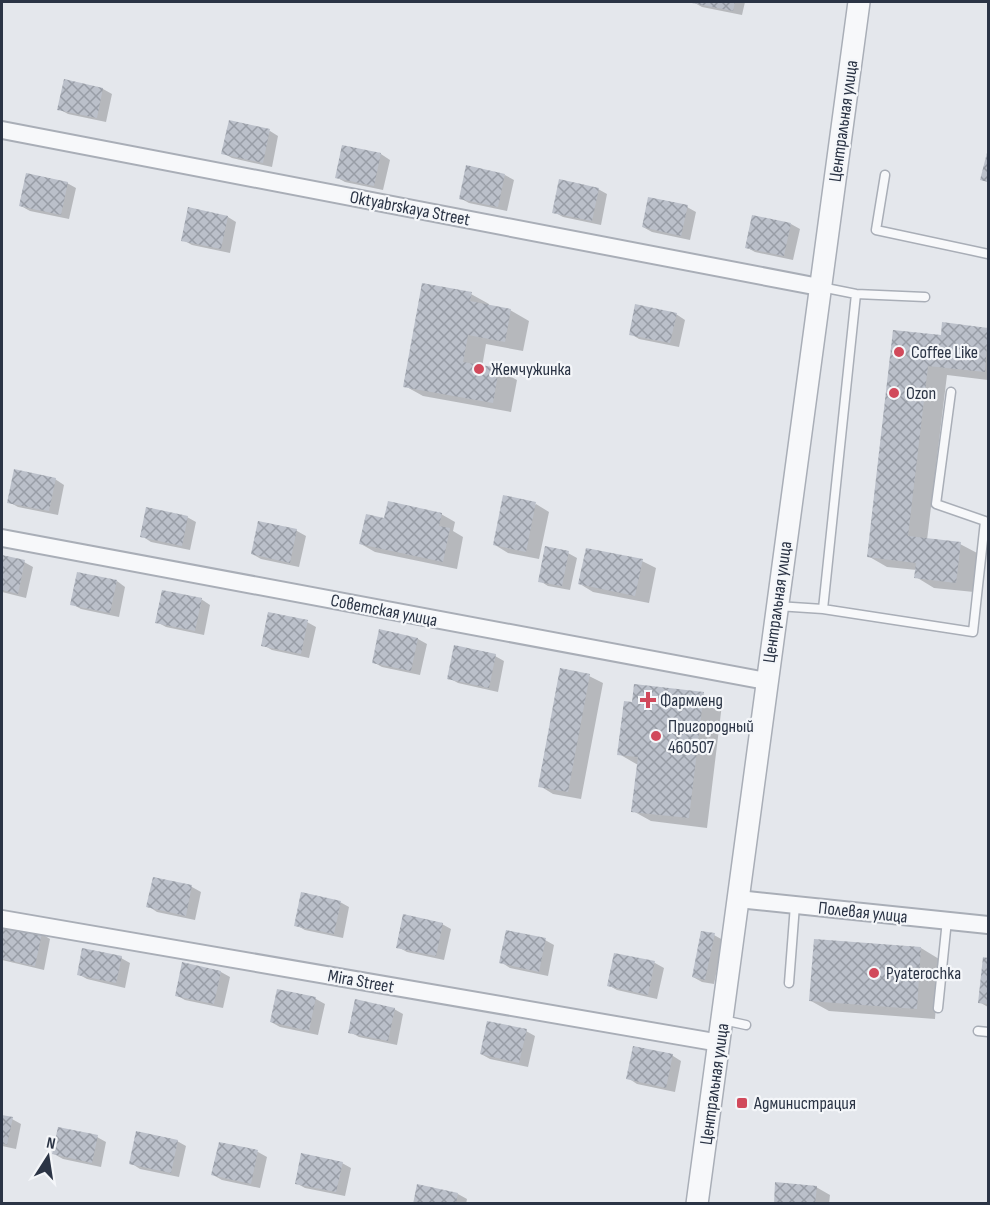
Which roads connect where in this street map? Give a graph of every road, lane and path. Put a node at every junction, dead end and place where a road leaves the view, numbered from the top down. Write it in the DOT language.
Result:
graph roads {
  1 [pos="859,2"];
  2 [pos="2,130"];
  3 [pos="885,175"];
  4 [pos="988,254"];
  5 [pos="819,287"];
  6 [pos="856,294"];
  7 [pos="925,297"];
  8 [pos="951,392"];
  9 [pos="2,538"];
  10 [pos="777,606"];
  11 [pos="823,609"];
  12 [pos="766,681"];
  13 [pos="738,898"];
  14 [pos="795,904"];
  15 [pos="2,919"];
  16 [pos="947,920"];
  17 [pos="988,925"];
  18 [pos="789,982"];
  19 [pos="938,1008"];
  20 [pos="723,1020"];
  21 [pos="746,1025"];
  22 [pos="978,1031"];
  23 [pos="988,1032"];
  24 [pos="720,1043"];
  25 [pos="698,1203"];
  1 -- 5 [label="street, Центральная улица"];
  2 -- 5 [label="street, Oktyabrskaya Street"];
  3 -- 4 [label="lane"];
  5 -- 6 [label="lane"];
  5 -- 10 [label="street, Центральная улица"];
  6 -- 7 [label="lane"];
  6 -- 11 [label="lane"];
  8 -- 11 [label="lane"];
  9 -- 12 [label="street, Советская улица"];
  10 -- 11 [label="lane"];
  10 -- 12 [label="street, Центральная улица"];
  12 -- 13 [label="street, Центральная улица"];
  13 -- 14 [label="street, Полевая улица"];
  13 -- 20 [label="street, Центральная улица"];
  14 -- 16 [label="street, Полевая улица"];
  14 -- 18 [label="lane"];
  15 -- 24 [label="street, Mira Street"];
  16 -- 17 [label="street, Полевая улица"];
  16 -- 19 [label="lane"];
  20 -- 21 [label="lane"];
  20 -- 24 [label="street, Центральная улица"];
  22 -- 23 [label="lane"];
  24 -- 25 [label="street, Центральная улица"];
}
